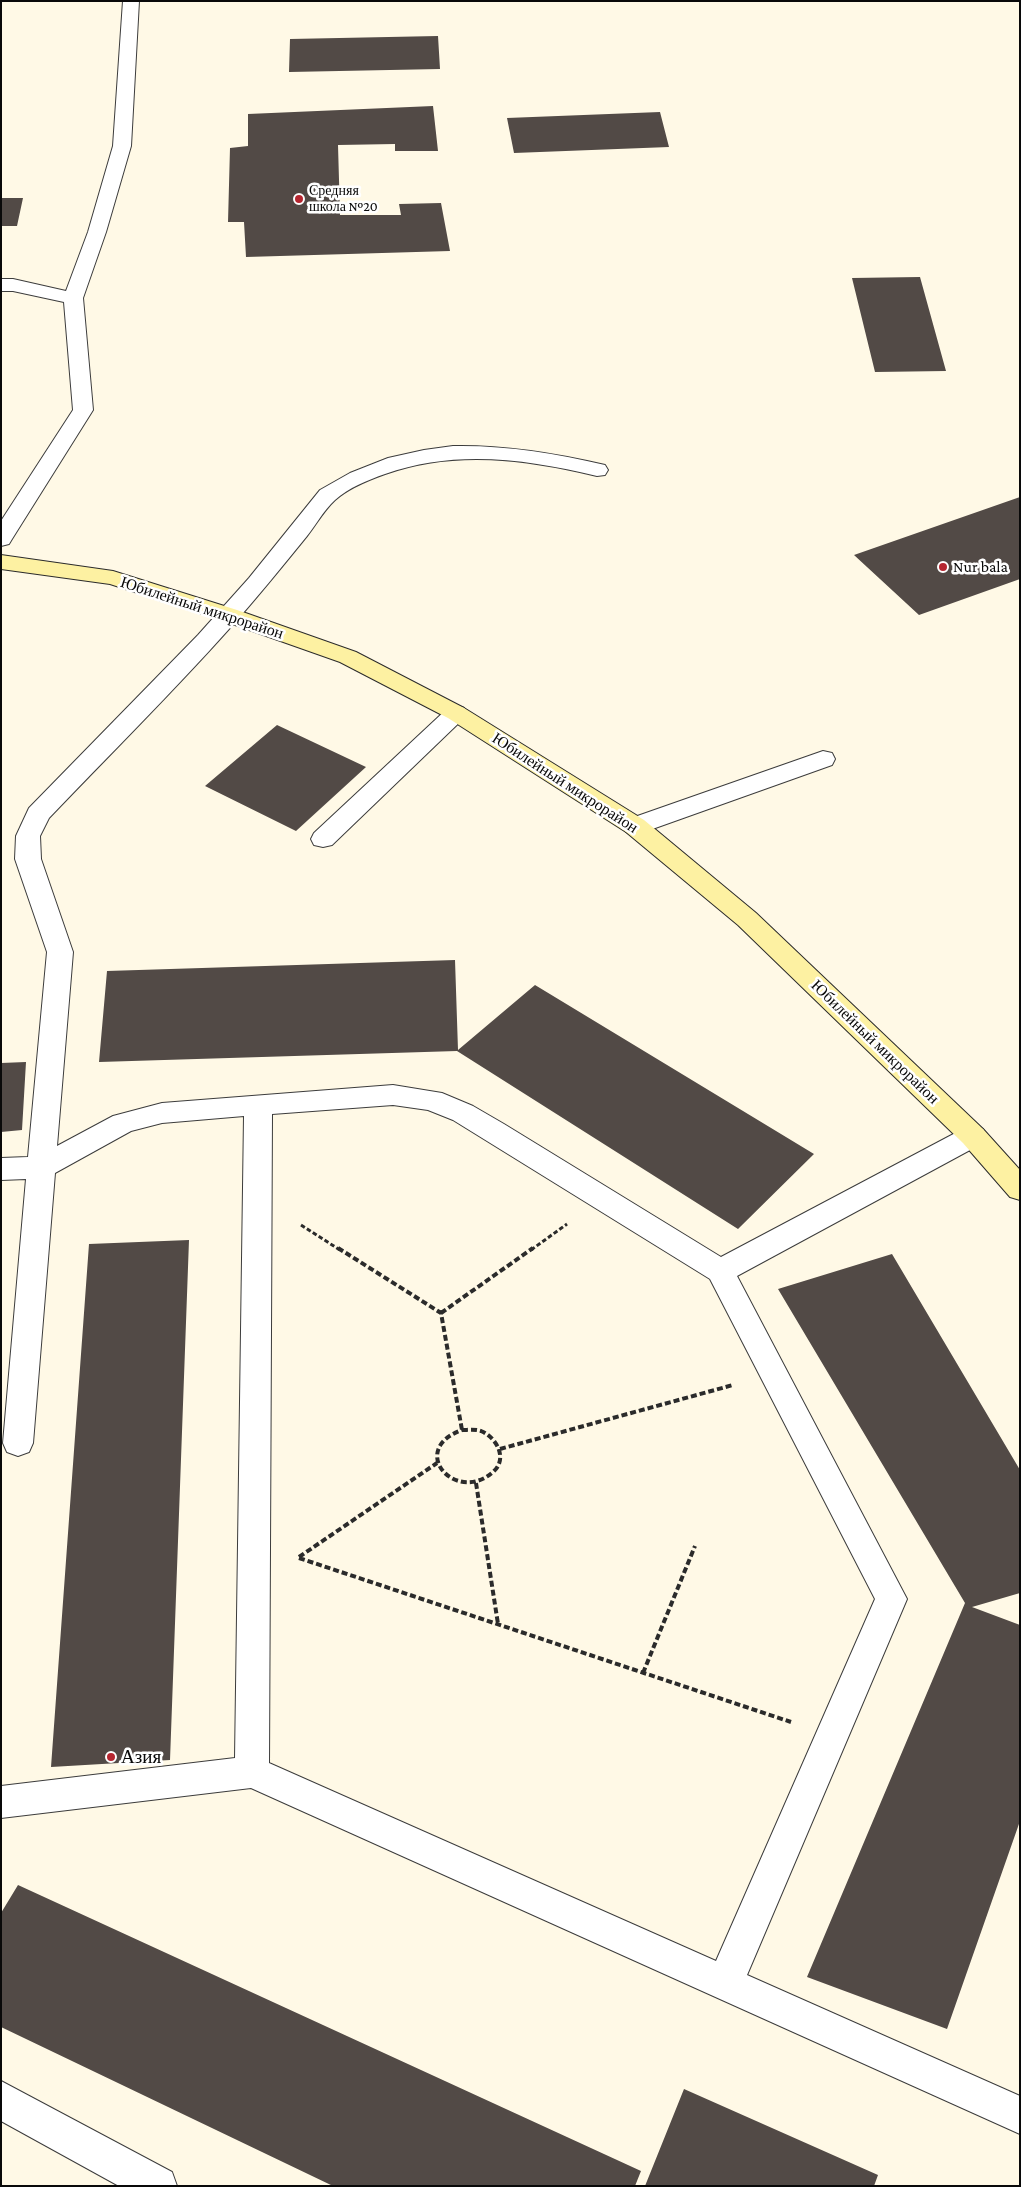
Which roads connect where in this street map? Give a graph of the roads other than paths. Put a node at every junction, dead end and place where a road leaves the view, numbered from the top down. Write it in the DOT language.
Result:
graph roads {
  1 [pos="131,1"];
  2 [pos="1,285"];
  3 [pos="73,298"];
  4 [pos="597,470"];
  5 [pos="1,539"];
  6 [pos="1,562"];
  7 [pos="229,615"];
  8 [pos="456,713"];
  9 [pos="823,759"];
  10 [pos="635,826"];
  11 [pos="323,839"];
  12 [pos="258,1105"];
  13 [pos="973,1136"];
  14 [pos="42,1167"];
  15 [pos="1,1169"];
  16 [pos="1020,1189"];
  17 [pos="720,1271"];
  18 [pos="18,1442"];
  19 [pos="252,1772"];
  20 [pos="1,1802"];
  21 [pos="725,1983"];
  22 [pos="1,2100"];
  23 [pos="1020,2115"];
  24 [pos="158,2186"];
  1 -- 3 [label="lane"];
  2 -- 3 [label="lane"];
  3 -- 5 [label="lane"];
  4 -- 7 [label="lane"];
  6 -- 7 [label="street, Юбилейный микрорайон"];
  7 -- 8 [label="street, Юбилейный микрорайон"];
  7 -- 14 [label="lane"];
  8 -- 10 [label="street, Юбилейный микрорайон"];
  8 -- 11 [label="lane"];
  9 -- 10 [label="lane"];
  10 -- 13 [label="street, Юбилейный микрорайон"];
  12 -- 14 [label="lane"];
  12 -- 17 [label="lane"];
  12 -- 19 [label="lane"];
  13 -- 16 [label="street, Юбилейный микрорайон"];
  13 -- 17 [label="lane"];
  14 -- 15 [label="lane"];
  14 -- 18 [label="lane"];
  17 -- 21 [label="lane"];
  19 -- 20 [label="lane"];
  19 -- 21 [label="lane"];
  21 -- 23 [label="lane"];
  22 -- 24 [label="lane"];
}
